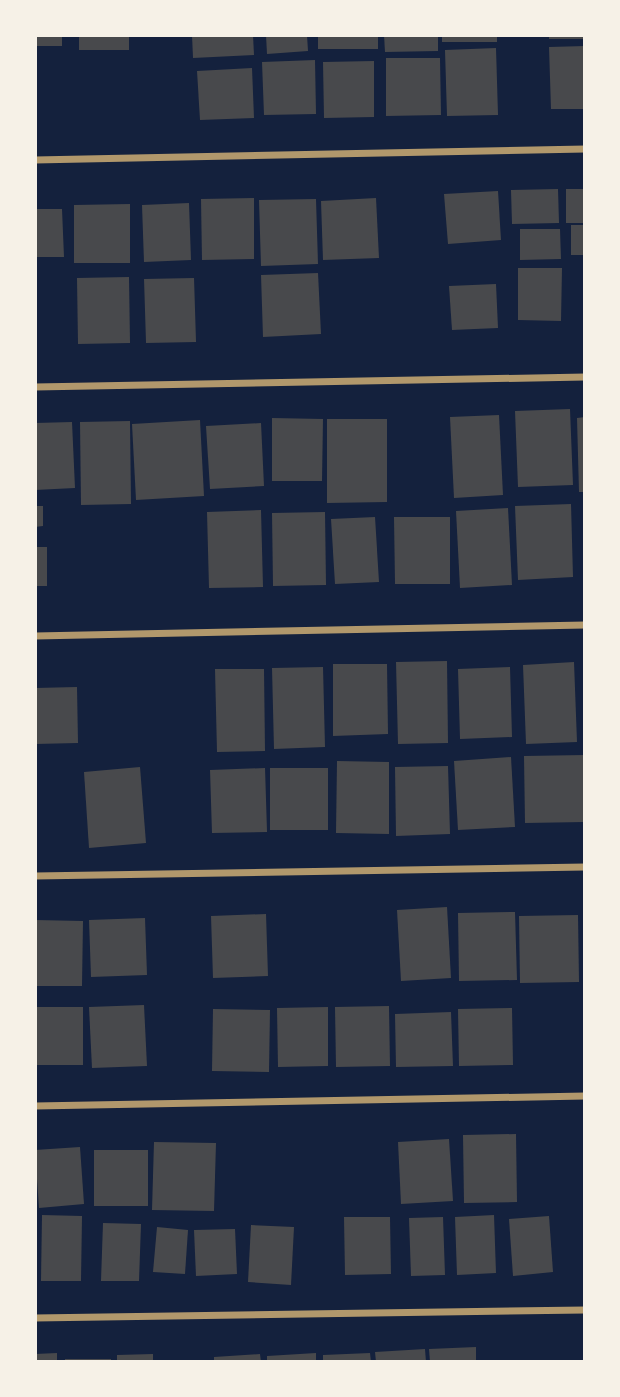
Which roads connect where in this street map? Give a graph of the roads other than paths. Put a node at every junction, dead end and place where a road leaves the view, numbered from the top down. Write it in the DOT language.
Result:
graph roads {
  1 [pos="585,149"];
  2 [pos="35,160"];
  3 [pos="585,377"];
  4 [pos="35,387"];
  5 [pos="585,625"];
  6 [pos="35,636"];
  7 [pos="585,867"];
  8 [pos="35,876"];
  9 [pos="585,1096"];
  10 [pos="35,1105"];
  11 [pos="585,1310"];
  12 [pos="35,1318"];
  1 -- 2 [label="street"];
  3 -- 4 [label="street"];
  5 -- 6 [label="street"];
  7 -- 8 [label="street"];
  9 -- 10 [label="street"];
  11 -- 12 [label="street"];
}
